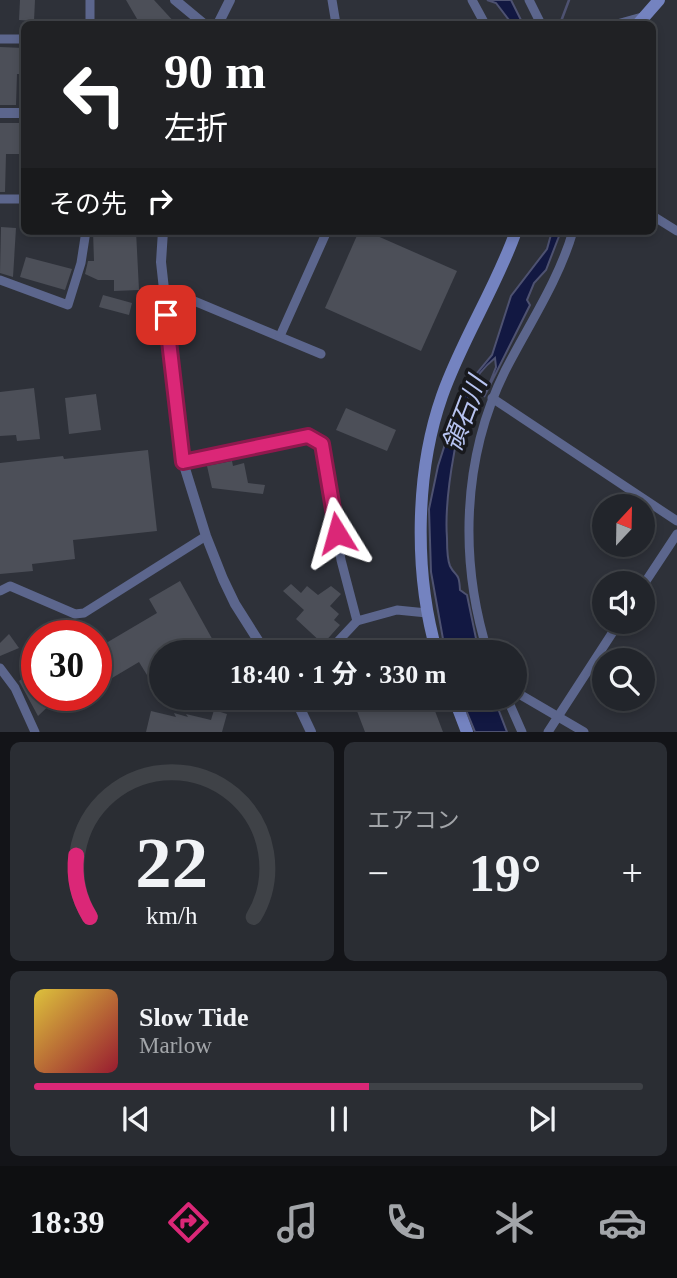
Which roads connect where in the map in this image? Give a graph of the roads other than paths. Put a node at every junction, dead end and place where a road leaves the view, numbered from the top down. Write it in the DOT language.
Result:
graph roads {
  1 [pos="90,0"];
  2 [pos="175,0"];
  3 [pos="230,0"];
  4 [pos="332,0"];
  5 [pos="472,0"];
  6 [pos="529,0"];
  7 [pos="660,0"];
  8 [pos="648,13"];
  9 [pos="90,21"];
  10 [pos="200,21"];
  11 [pos="220,21"];
  12 [pos="336,21"];
  13 [pos="483,21"];
  14 [pos="540,21"];
  15 [pos="635,21"];
  16 [pos="641,21"];
  17 [pos="0,39"];
  18 [pos="21,39"];
  19 [pos="0,113"];
  20 [pos="21,113"];
  21 [pos="0,199"];
  22 [pos="21,199"];
  23 [pos="656,218"];
  24 [pos="677,231"];
  25 [pos="85,235"];
  26 [pos="163,235"];
  27 [pos="325,235"];
  28 [pos="514,235"];
  29 [pos="571,235"];
  30 [pos="0,280"];
  31 [pos="163,288"];
  32 [pos="280,336"];
  33 [pos="321,354"];
  34 [pos="492,398"];
  35 [pos="183,462"];
  36 [pos="677,521"];
  37 [pos="677,534"];
  38 [pos="206,536"];
  39 [pos="653,571"];
  40 [pos="0,591"];
  41 [pos="428,613"];
  42 [pos="357,621"];
  43 [pos="612,634"];
  44 [pos="259,640"];
  45 [pos="339,640"];
  46 [pos="434,640"];
  47 [pos="485,640"];
  48 [pos="0,668"];
  49 [pos="527,698"];
  50 [pos="301,710"];
  51 [pos="459,710"];
  52 [pos="512,710"];
  53 [pos="558,716"];
  54 [pos="35,732"];
  55 [pos="311,732"];
  56 [pos="467,732"];
  57 [pos="522,732"];
  58 [pos="548,732"];
  59 [pos="584,732"];
  1 -- 9 [label="street"];
  2 -- 10 [label="street"];
  3 -- 11 [label="street"];
  4 -- 12 [label="street"];
  5 -- 13 [label="street"];
  6 -- 14 [label="street"];
  7 -- 8 [label="main road"];
  8 -- 15 [label="street"];
  8 -- 16 [label="main road"];
  17 -- 18 [label="street"];
  19 -- 20 [label="street"];
  21 -- 22 [label="street"];
  23 -- 24 [label="street"];
  25 -- 30 [label="street"];
  26 -- 31 [label="street"];
  27 -- 32 [label="street"];
  28 -- 41 [label="main road"];
  29 -- 34 [label="street"];
  31 -- 32 [label="street"];
  31 -- 35 [label="street"];
  32 -- 33 [label="street"];
  34 -- 36 [label="street"];
  34 -- 47 [label="street"];
  35 -- 38 [label="street"];
  35 -- 42 [label="street"];
  37 -- 39 [label="street"];
  38 -- 40 [label="street"];
  38 -- 44 [label="street"];
  41 -- 42 [label="street"];
  41 -- 46 [label="main road"];
  42 -- 45 [label="street"];
  43 -- 53 [label="street"];
  48 -- 54 [label="street"];
  49 -- 53 [label="street"];
  50 -- 55 [label="street"];
  51 -- 56 [label="main road"];
  52 -- 57 [label="street"];
  53 -- 58 [label="street"];
  53 -- 59 [label="street"];
}
